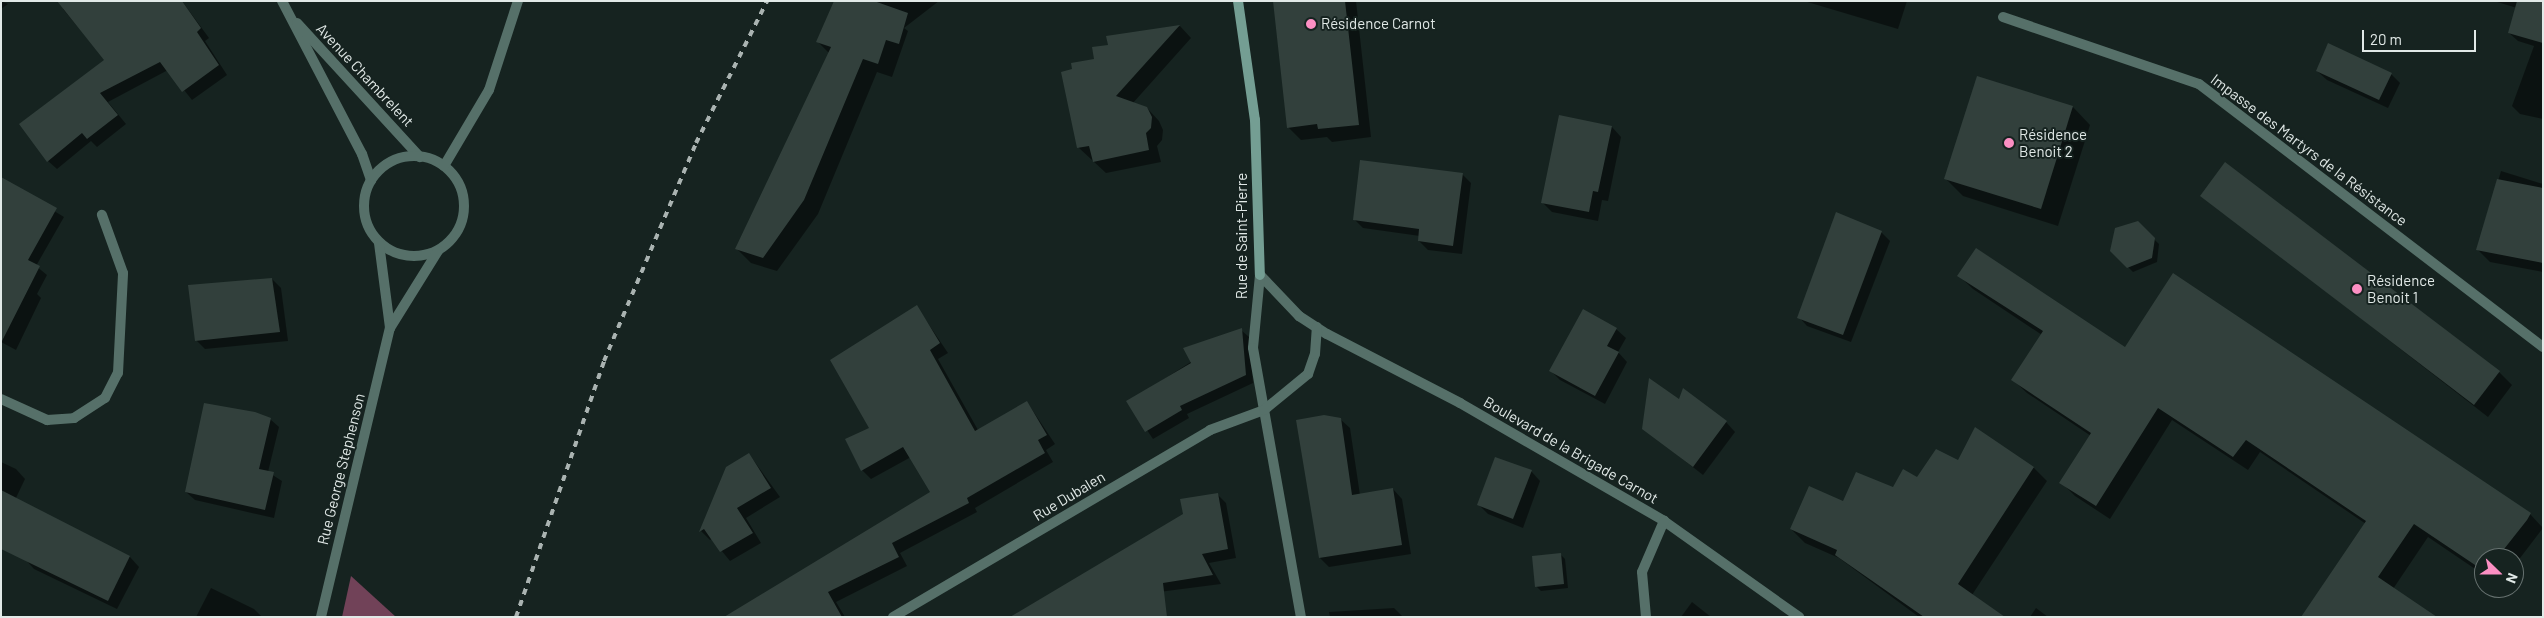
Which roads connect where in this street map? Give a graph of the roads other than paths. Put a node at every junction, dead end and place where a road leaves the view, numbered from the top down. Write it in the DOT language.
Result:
graph roads {
  1 [pos="282,1"];
  2 [pos="518,1"];
  3 [pos="1238,1"];
  4 [pos="287,13"];
  5 [pos="2002,17"];
  6 [pos="420,156"];
  7 [pos="444,166"];
  8 [pos="371,180"];
  9 [pos="102,215"];
  10 [pos="379,242"];
  11 [pos="438,251"];
  12 [pos="1260,275"];
  13 [pos="1317,327"];
  14 [pos="390,328"];
  15 [pos="2543,347"];
  16 [pos="1,399"];
  17 [pos="1264,410"];
  18 [pos="1664,521"];
  19 [pos="321,617"];
  20 [pos="893,617"];
  21 [pos="1302,617"];
  22 [pos="1646,617"];
  23 [pos="1799,617"];
  1 -- 4 [label="street, Avenue Chambrelent"];
  2 -- 7 [label="street"];
  3 -- 12 [label="street, Rue de Saint-Pierre"];
  4 -- 6 [label="street, Avenue Chambrelent"];
  4 -- 8 [label="street, Avenue Chambrelent"];
  5 -- 15 [label="street, Impasse des Martyrs de la Résistance"];
  6 -- 7 [label="street"];
  6 -- 8 [label="street"];
  7 -- 11 [label="street"];
  8 -- 10 [label="street"];
  9 -- 16 [label="street"];
  10 -- 11 [label="street"];
  10 -- 14 [label="street, Rue George Stephenson"];
  11 -- 14 [label="street, Rue George Stephenson"];
  12 -- 13 [label="street, Boulevard de la Brigade Carnot"];
  12 -- 17 [label="street, Rue de Saint-Pierre"];
  13 -- 17 [label="street"];
  13 -- 18 [label="street, Boulevard de la Brigade Carnot"];
  14 -- 19 [label="street, Rue George Stephenson"];
  17 -- 20 [label="street, Rue Dubalen"];
  17 -- 21 [label="street, Rue de Saint-Pierre"];
  18 -- 22 [label="street"];
  18 -- 23 [label="street, Boulevard de la Brigade Carnot"];
}
